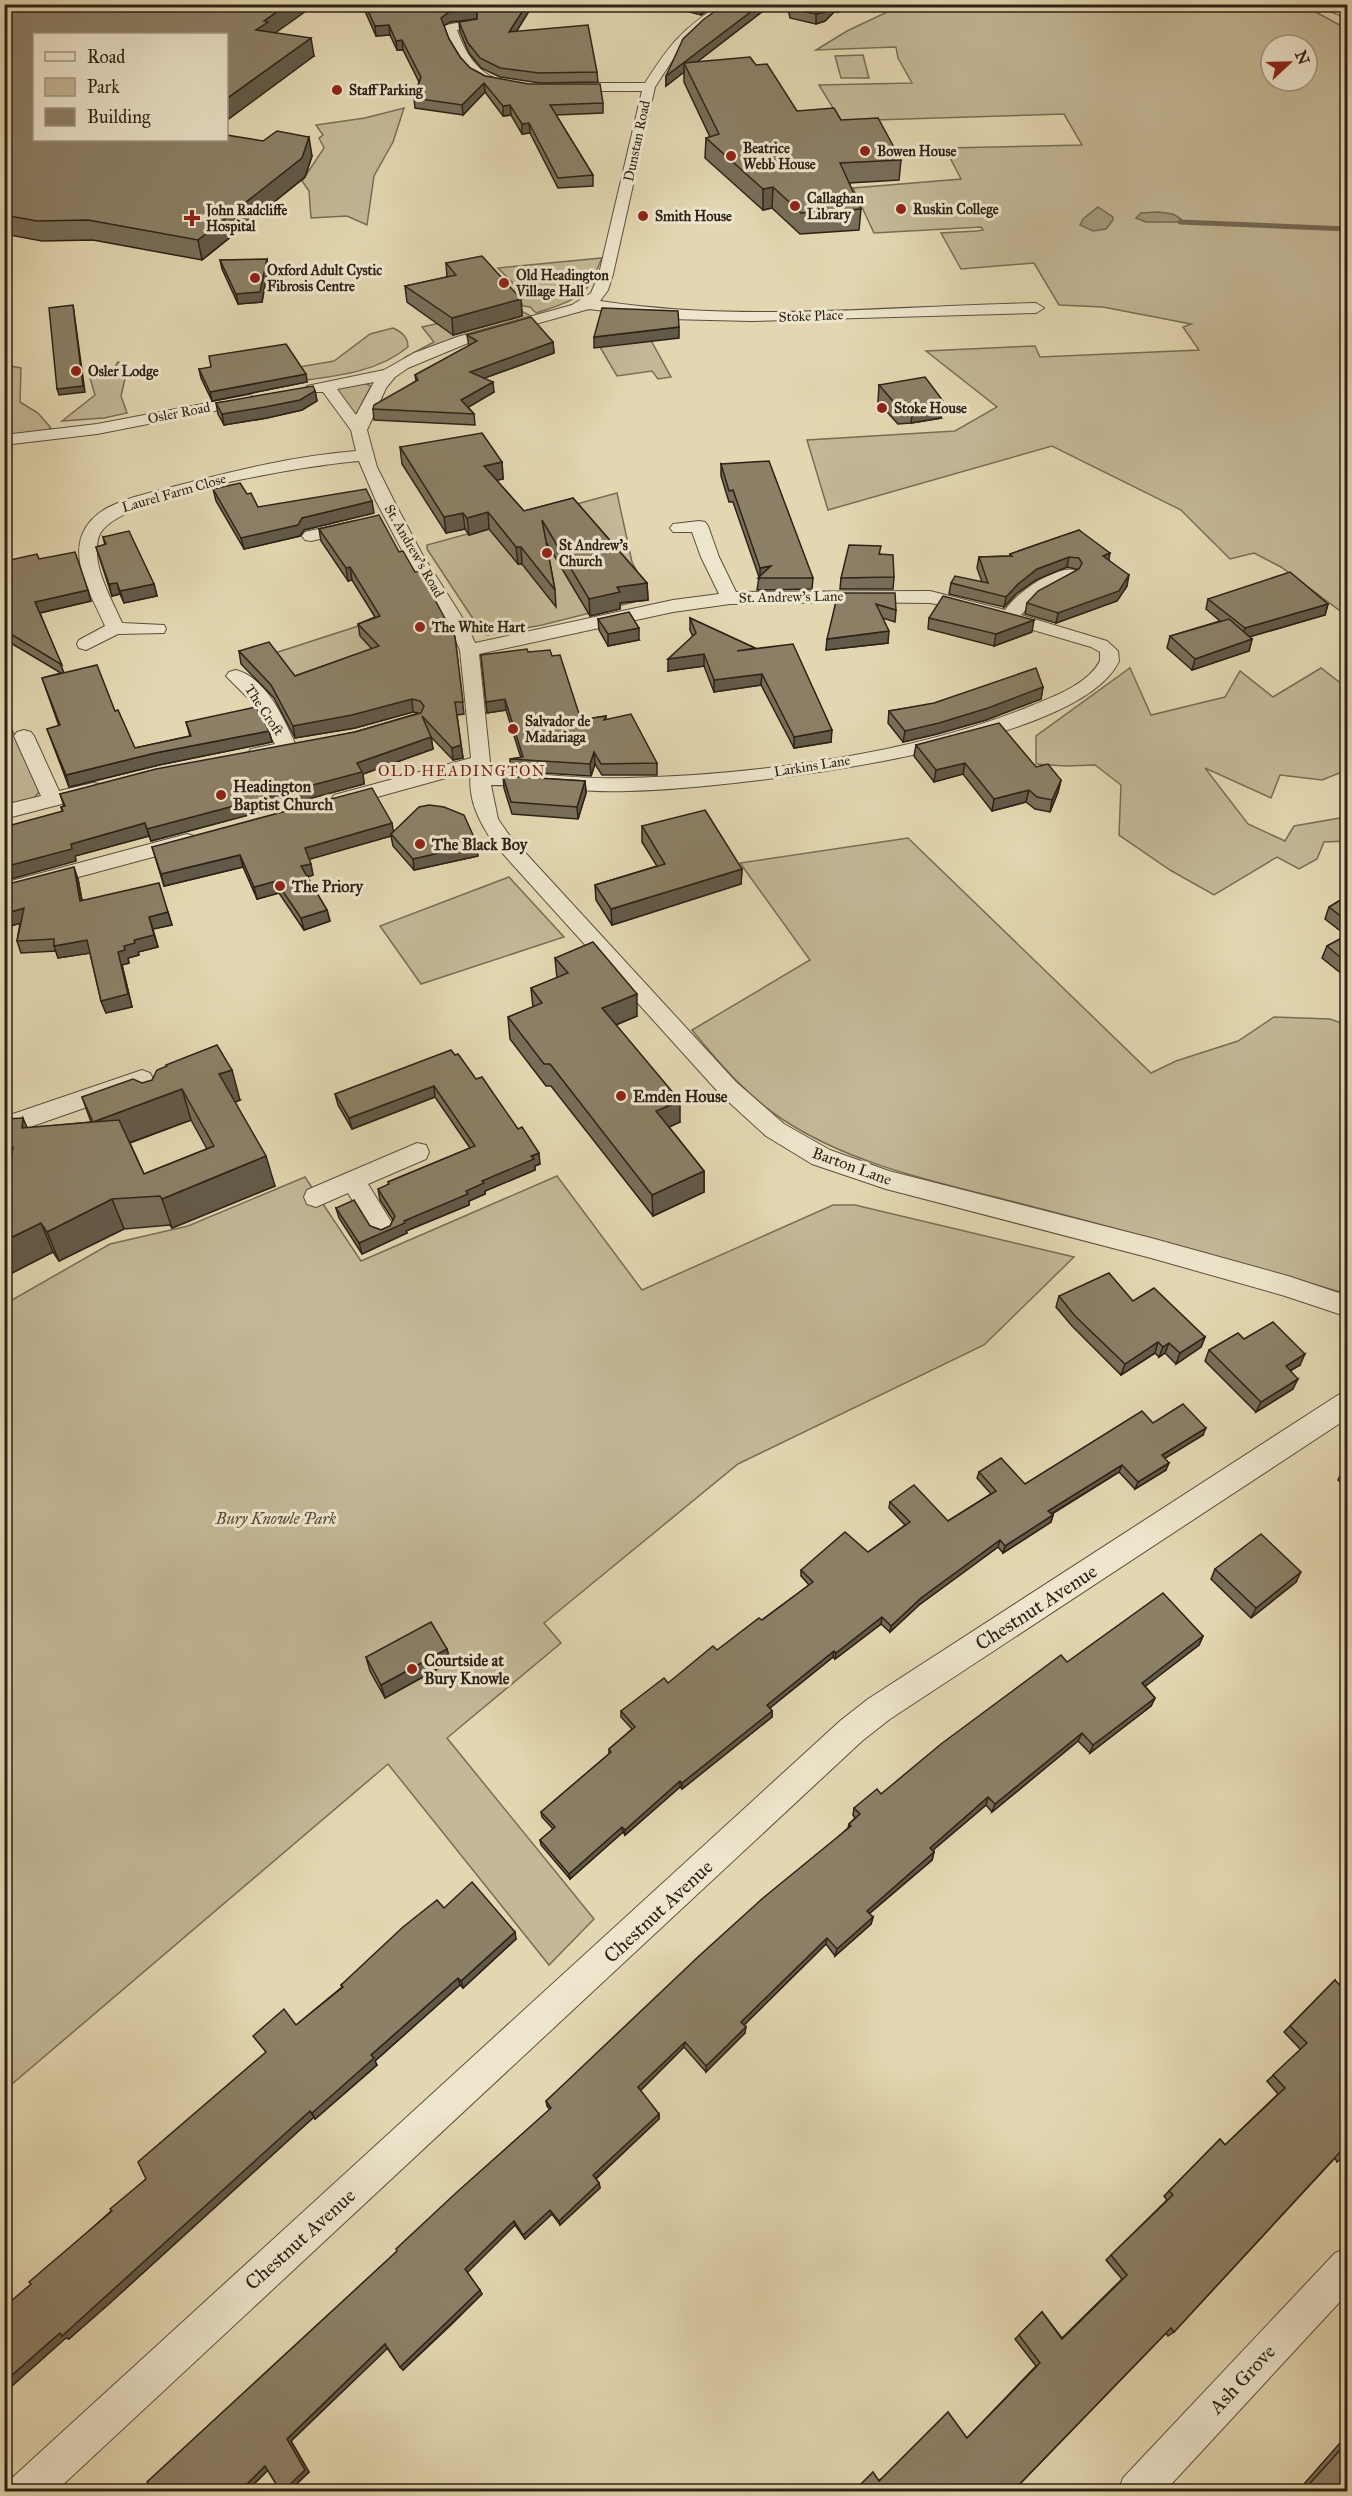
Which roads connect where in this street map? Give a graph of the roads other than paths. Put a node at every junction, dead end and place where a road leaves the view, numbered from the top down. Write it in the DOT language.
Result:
graph roads {
  1 [pos="730,4"];
  2 [pos="1317,4"];
  3 [pos="1347,15"];
  4 [pos="472,24"];
  5 [pos="514,87"];
  6 [pos="555,87"];
  7 [pos="649,87"];
  8 [pos="587,303"];
  9 [pos="1035,308"];
  10 [pos="389,374"];
  11 [pos="327,386"];
  12 [pos="296,392"];
  13 [pos="263,398"];
  14 [pos="359,430"];
  15 [pos="4,440"];
  16 [pos="366,455"];
  17 [pos="393,516"];
  18 [pos="679,528"];
  19 [pos="311,536"];
  20 [pos="1069,574"];
  21 [pos="730,598"];
  22 [pos="1011,617"];
  23 [pos="115,628"];
  24 [pos="157,628"];
  25 [pos="86,644"];
  26 [pos="470,650"];
  27 [pos="1109,651"];
  28 [pos="236,676"];
  29 [pos="24,736"];
  30 [pos="240,757"];
  31 [pos="480,770"];
  32 [pos="116,784"];
  33 [pos="52,798"];
  34 [pos="318,807"];
  35 [pos="4,812"];
  36 [pos="211,835"];
  37 [pos="4,890"];
  38 [pos="153,1102"];
  39 [pos="4,1127"];
  40 [pos="417,1152"];
  41 [pos="353,1180"];
  42 [pos="316,1197"];
  43 [pos="382,1228"];
  44 [pos="1347,1307"];
  45 [pos="1347,1403"];
  46 [pos="1347,2266"];
  47 [pos="26,2492"];
  48 [pos="1137,2492"];
  1 -- 7 [label="street, Dunstan Road"];
  2 -- 3 [label="street"];
  4 -- 5 [label="street"];
  6 -- 7 [label="street"];
  7 -- 8 [label="street, Dunstan Road"];
  8 -- 9 [label="street, Stoke Place"];
  8 -- 10 [label="street"];
  10 -- 11 [label="street"];
  10 -- 14 [label="street"];
  11 -- 12 [label="street"];
  11 -- 14 [label="street, St. Andrew's Road"];
  13 -- 15 [label="street, Osler Road"];
  14 -- 16 [label="street, St. Andrew's Road"];
  16 -- 17 [label="street, St. Andrew's Road"];
  16 -- 23 [label="street, Laurel Farm Close"];
  17 -- 19 [label="street"];
  17 -- 26 [label="street, St. Andrew's Road"];
  18 -- 21 [label="street"];
  20 -- 22 [label="street"];
  21 -- 22 [label="street, St. Andrew's Lane"];
  21 -- 26 [label="street, St. Andrew's Lane"];
  22 -- 27 [label="street, St. Andrew's Lane"];
  23 -- 24 [label="street"];
  23 -- 25 [label="street"];
  26 -- 31 [label="street, St. Andrew's Road"];
  27 -- 31 [label="street, Larkins Lane"];
  28 -- 30 [label="street, The Croft"];
  29 -- 33 [label="street"];
  31 -- 34 [label="street, Larkins Lane"];
  31 -- 44 [label="street, Barton Lane"];
  32 -- 33 [label="street"];
  33 -- 35 [label="street"];
  36 -- 37 [label="street"];
  38 -- 39 [label="street"];
  40 -- 41 [label="street"];
  41 -- 42 [label="street"];
  41 -- 43 [label="street"];
  45 -- 47 [label="street, Chestnut Avenue"];
  46 -- 48 [label="street, Ash Grove"];
}
